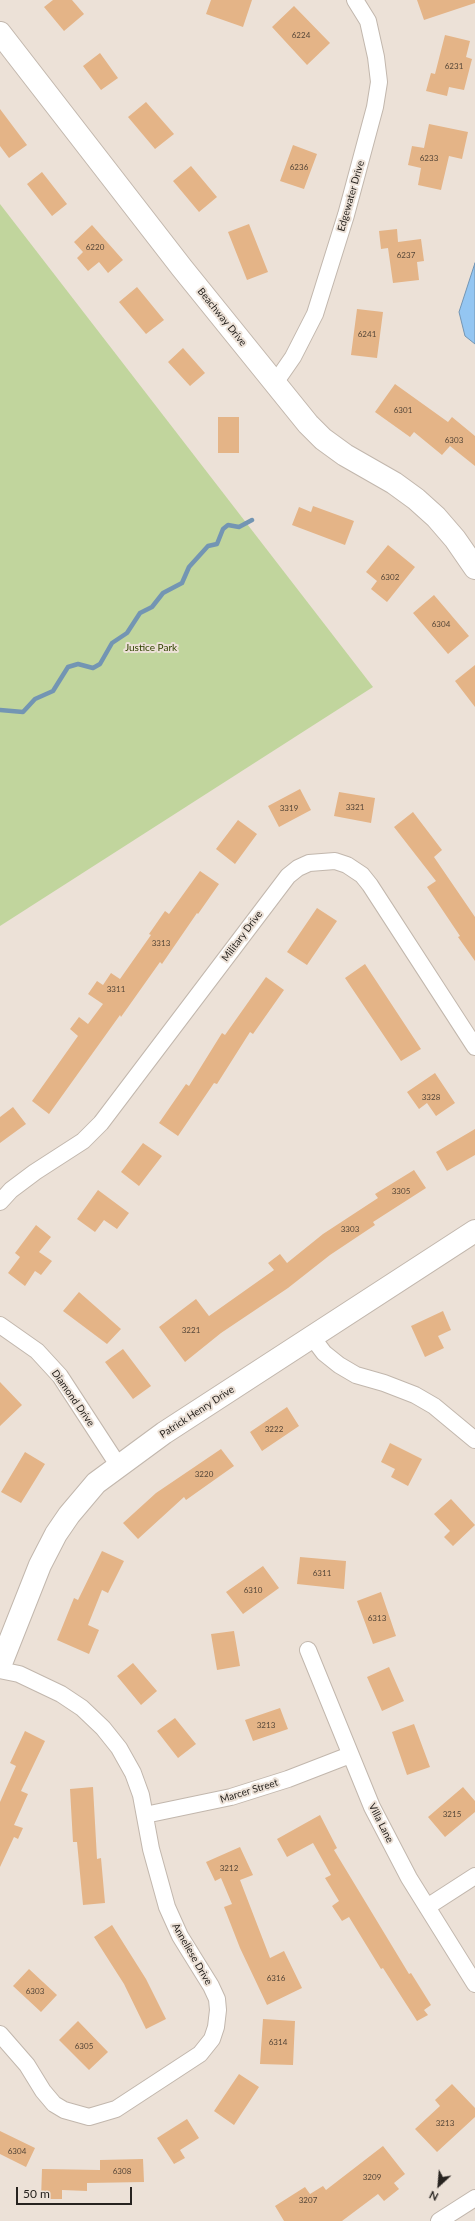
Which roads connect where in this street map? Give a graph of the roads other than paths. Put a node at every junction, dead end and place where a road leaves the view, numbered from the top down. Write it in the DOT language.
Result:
graph roads {
  1 [pos="355,0"];
  2 [pos="0,33"];
  3 [pos="275,383"];
  4 [pos="475,568"];
  5 [pos="475,1047"];
  6 [pos="0,1202"];
  7 [pos="475,1231"];
  8 [pos="0,1325"];
  9 [pos="312,1337"];
  10 [pos="475,1440"];
  11 [pos="118,1465"];
  12 [pos="308,1650"];
  13 [pos="0,1666"];
  14 [pos="0,1670"];
  15 [pos="350,1755"];
  16 [pos="145,1815"];
  17 [pos="475,1876"];
  18 [pos="427,1907"];
  19 [pos="475,1984"];
  20 [pos="0,2034"];
  21 [pos="475,2198"];
  22 [pos="439,2221"];
  1 -- 3 [label="street, Edgewater Drive"];
  2 -- 3 [label="street, Beachway Drive"];
  3 -- 4 [label="street, Beachway Drive"];
  5 -- 6 [label="street, Military Drive"];
  7 -- 9 [label="street, Patrick Henry Drive"];
  8 -- 11 [label="street, Diamond Drive"];
  9 -- 10 [label="street"];
  9 -- 11 [label="street, Patrick Henry Drive"];
  11 -- 13 [label="street, Patrick Henry Drive"];
  12 -- 15 [label="street, Villa Lane"];
  14 -- 16 [label="street, Anneliese Drive"];
  15 -- 16 [label="street, Marcer Street"];
  15 -- 18 [label="street, Villa Lane"];
  16 -- 20 [label="street, Anneliese Drive"];
  17 -- 18 [label="street"];
  18 -- 19 [label="street, Villa Lane"];
  21 -- 22 [label="street"];
}
